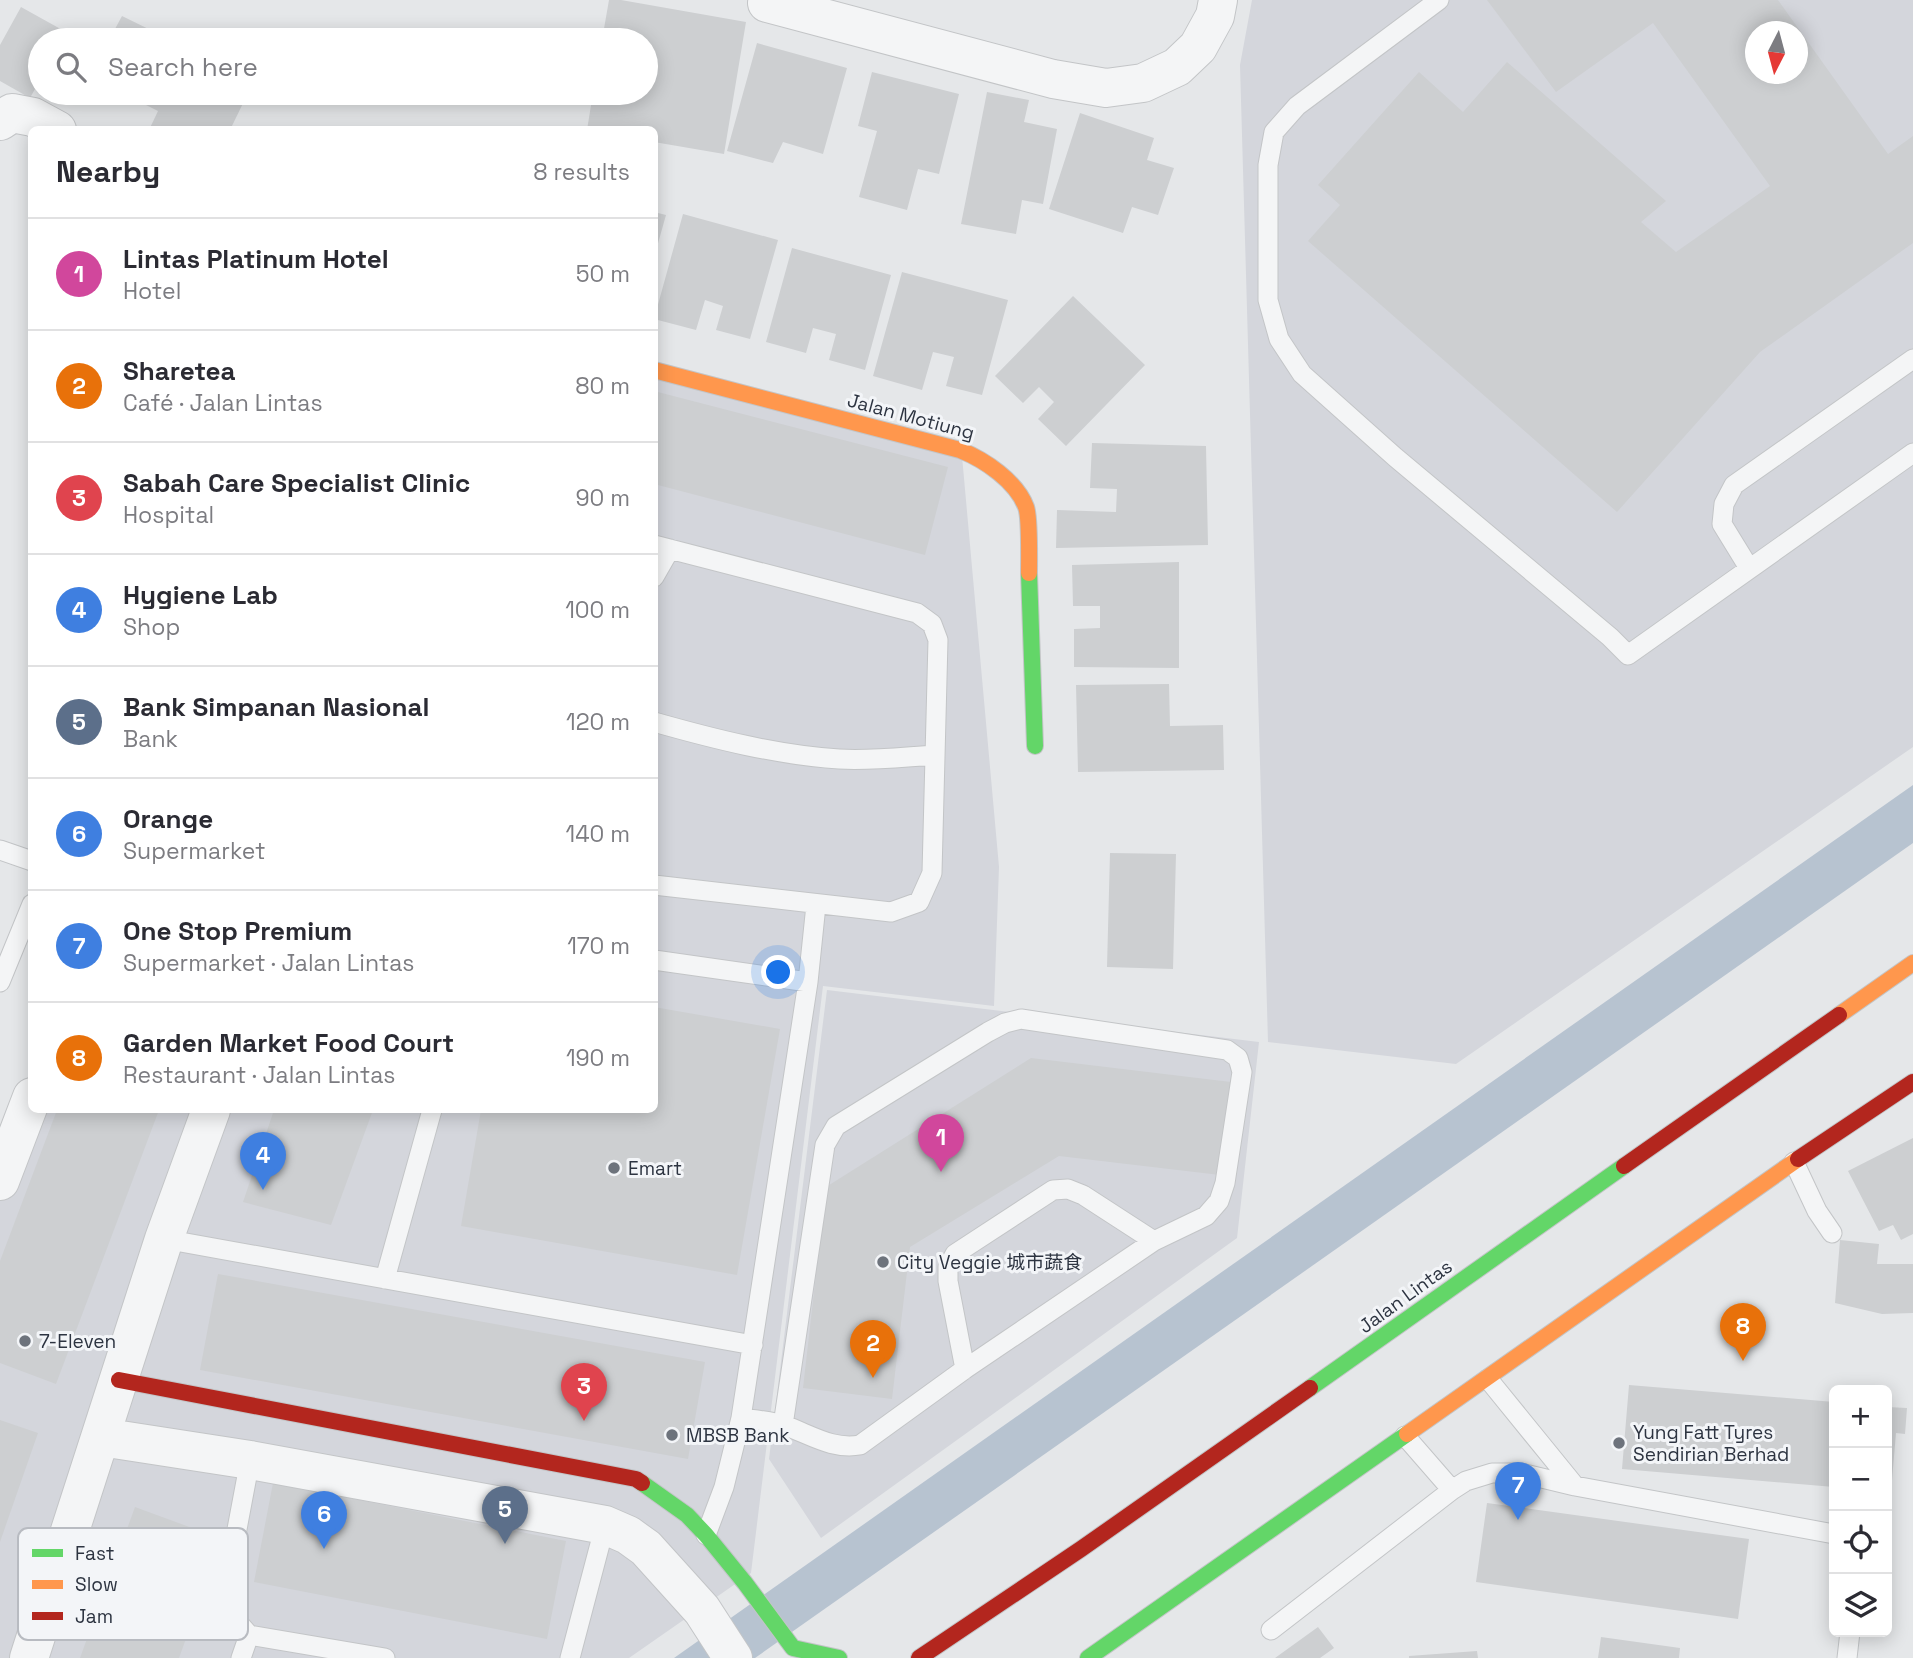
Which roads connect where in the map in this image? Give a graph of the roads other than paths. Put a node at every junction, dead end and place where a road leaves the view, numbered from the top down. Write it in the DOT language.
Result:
graph roads {
  1 [pos="1218,0"];
  2 [pos="1439,0"];
  3 [pos="767,3"];
  4 [pos="0,121"];
  5 [pos="50,126"];
  6 [pos="1913,359"];
  7 [pos="658,371"];
  8 [pos="1913,453"];
  9 [pos="662,547"];
  10 [pos="1749,568"];
  11 [pos="658,723"];
  12 [pos="1035,746"];
  13 [pos="935,755"];
  14 [pos="0,850"];
  15 [pos="28,860"];
  16 [pos="658,885"];
  17 [pos="816,905"];
  18 [pos="28,914"];
  19 [pos="658,961"];
  20 [pos="1913,963"];
  21 [pos="0,982"];
  22 [pos="808,982"];
  23 [pos="1913,1082"];
  24 [pos="28,1108"];
  25 [pos="210,1113"];
  26 [pos="431,1113"];
  27 [pos="1794,1162"];
  28 [pos="0,1181"];
  29 [pos="1832,1233"];
  30 [pos="164,1240"];
  31 [pos="1154,1241"];
  32 [pos="385,1279"];
  33 [pos="752,1345"];
  34 [pos="965,1369"];
  35 [pos="1488,1379"];
  36 [pos="119,1380"];
  37 [pos="741,1418"];
  38 [pos="783,1424"];
  39 [pos="1405,1436"];
  40 [pos="101,1437"];
  41 [pos="250,1460"];
  42 [pos="1575,1486"];
  43 [pos="1452,1490"];
  44 [pos="605,1525"];
  45 [pos="71,1528"];
  46 [pos="237,1528"];
  47 [pos="1829,1533"];
  48 [pos="706,1535"];
  49 [pos="1271,1630"];
  50 [pos="249,1635"];
  51 [pos="1849,1637"];
  52 [pos="248,1638"];
  53 [pos="35,1640"];
  54 [pos="247,1640"];
  55 [pos="29,1658"];
  56 [pos="241,1658"];
  57 [pos="385,1658"];
  58 [pos="570,1658"];
  59 [pos="733,1658"];
  60 [pos="839,1658"];
  61 [pos="919,1658"];
  62 [pos="1088,1658"];
  63 [pos="1847,1658"];
  1 -- 3 [label="street"];
  2 -- 10 [label="lane"];
  4 -- 5 [label="street"];
  6 -- 10 [label="lane"];
  7 -- 12 [label="main road, Jalan Motiung"];
  8 -- 10 [label="lane"];
  9 -- 13 [label="lane"];
  11 -- 13 [label="lane"];
  13 -- 17 [label="lane"];
  14 -- 15 [label="lane"];
  16 -- 17 [label="lane"];
  17 -- 22 [label="lane"];
  18 -- 21 [label="lane"];
  19 -- 22 [label="lane"];
  20 -- 61 [label="main road, Jalan Lintas"];
  22 -- 33 [label="lane"];
  23 -- 27 [label="main road"];
  24 -- 28 [label="street"];
  25 -- 30 [label="street"];
  26 -- 32 [label="lane"];
  27 -- 29 [label="lane"];
  27 -- 35 [label="main road"];
  30 -- 32 [label="lane"];
  30 -- 36 [label="street"];
  31 -- 34 [label="lane"];
  31 -- 34 [label="lane"];
  31 -- 38 [label="lane"];
  32 -- 33 [label="lane"];
  33 -- 37 [label="lane"];
  34 -- 38 [label="lane"];
  35 -- 39 [label="main road"];
  35 -- 42 [label="lane"];
  36 -- 40 [label="street"];
  36 -- 48 [label="main road"];
  37 -- 38 [label="lane"];
  37 -- 48 [label="lane"];
  39 -- 43 [label="lane"];
  39 -- 62 [label="main road"];
  40 -- 41 [label="street"];
  40 -- 45 [label="street"];
  41 -- 44 [label="street"];
  41 -- 46 [label="lane"];
  42 -- 43 [label="lane"];
  42 -- 47 [label="lane"];
  43 -- 49 [label="lane"];
  44 -- 58 [label="lane"];
  44 -- 59 [label="street"];
  48 -- 60 [label="main road"];
  50 -- 52 [label="lane"];
  50 -- 57 [label="lane"];
  51 -- 63 [label="lane"];
  53 -- 55 [label="street"];
  54 -- 56 [label="lane"];
}
